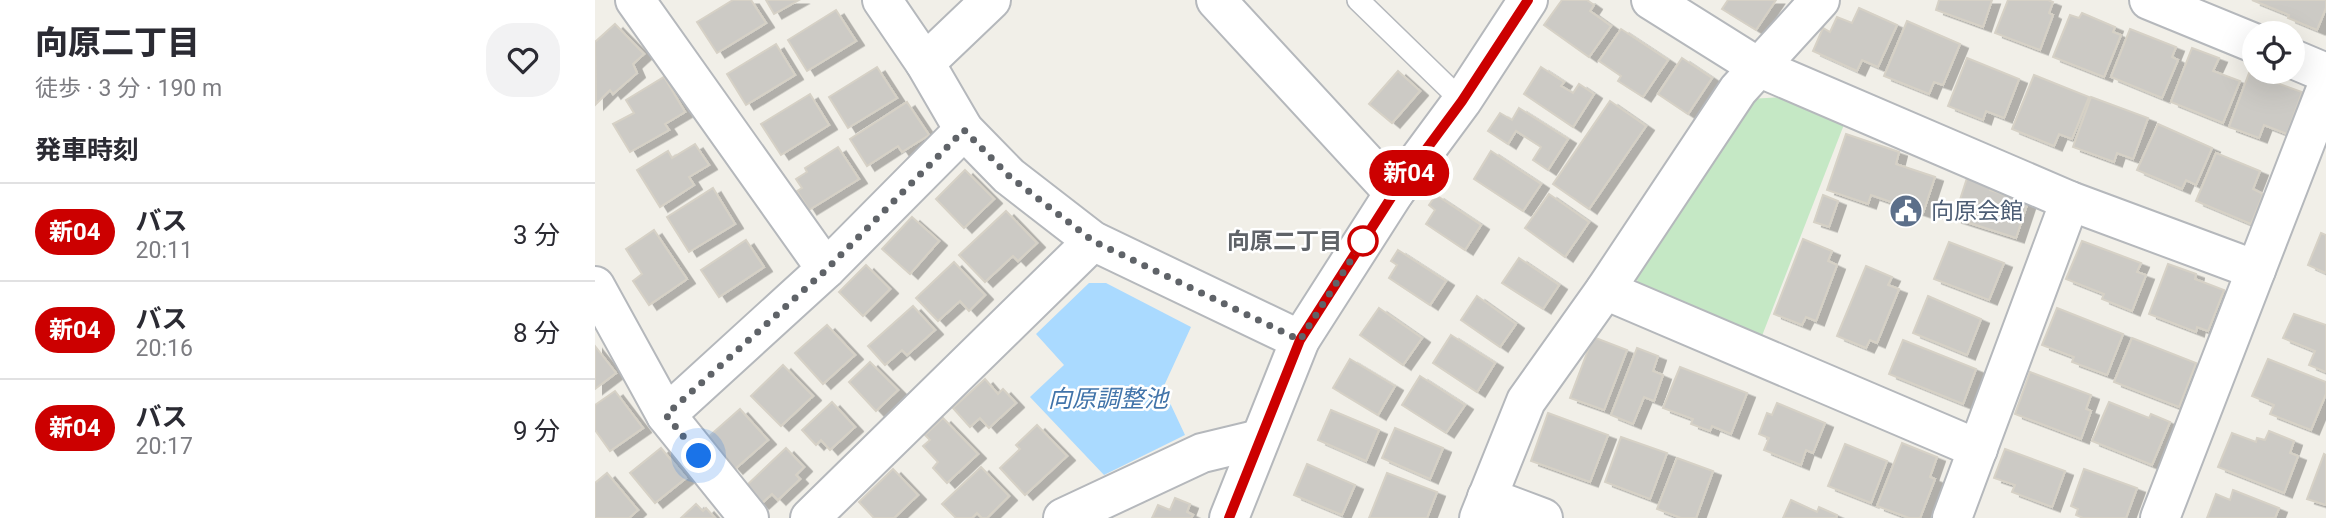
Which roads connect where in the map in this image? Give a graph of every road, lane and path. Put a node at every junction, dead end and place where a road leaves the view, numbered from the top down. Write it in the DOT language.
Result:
graph roads {
  1 [pos="635,0"];
  2 [pos="881,0"];
  3 [pos="991,0"];
  4 [pos="1216,0"];
  5 [pos="1358,0"];
  6 [pos="1528,0"];
  7 [pos="1651,0"];
  8 [pos="1821,0"];
  9 [pos="2149,0"];
  10 [pos="2242,38"];
  11 [pos="925,63"];
  12 [pos="2305,64"];
  13 [pos="1758,67"];
  14 [pos="2326,73"];
  15 [pos="2326,89"];
  16 [pos="1462,101"];
  17 [pos="964,130"];
  18 [pos="1394,193"];
  19 [pos="2070,201"];
  20 [pos="1093,241"];
  21 [pos="826,270"];
  22 [pos="2256,270"];
  23 [pos="595,286"];
  24 [pos="1605,290"];
  25 [pos="1300,340"];
  26 [pos="666,415"];
  27 [pos="1259,439"];
  28 [pos="1978,449"];
  29 [pos="1483,508"];
  30 [pos="749,518"];
  31 [pos="810,518"];
  32 [pos="1063,518"];
  33 [pos="1229,518"];
  34 [pos="1543,518"];
  35 [pos="1952,518"];
  36 [pos="2160,518"];
  1 -- 21 [label="street"];
  2 -- 11 [label="street"];
  3 -- 11 [label="street"];
  4 -- 18 [label="street"];
  5 -- 16 [label="lane"];
  6 -- 16 [label="street"];
  7 -- 13 [label="street"];
  8 -- 13 [label="street"];
  9 -- 10 [label="street"];
  11 -- 17 [label="street"];
  12 -- 14 [label="street"];
  13 -- 19 [label="street"];
  13 -- 24 [label="street"];
  15 -- 22 [label="street"];
  16 -- 18 [label="street"];
  17 -- 20 [label="street"];
  17 -- 21 [label="street"];
  18 -- 25 [label="street"];
  19 -- 22 [label="street"];
  19 -- 28 [label="street"];
  20 -- 25 [label="street"];
  20 -- 31 [label="street"];
  21 -- 26 [label="street"];
  22 -- 36 [label="street"];
  23 -- 26 [label="street"];
  24 -- 28 [label="street"];
  24 -- 29 [label="street"];
  25 -- 27 [label="street"];
  26 -- 30 [label="street"];
  27 -- 32 [label="street"];
  27 -- 33 [label="street"];
  28 -- 35 [label="street"];
  29 -- 34 [label="street"];
}
